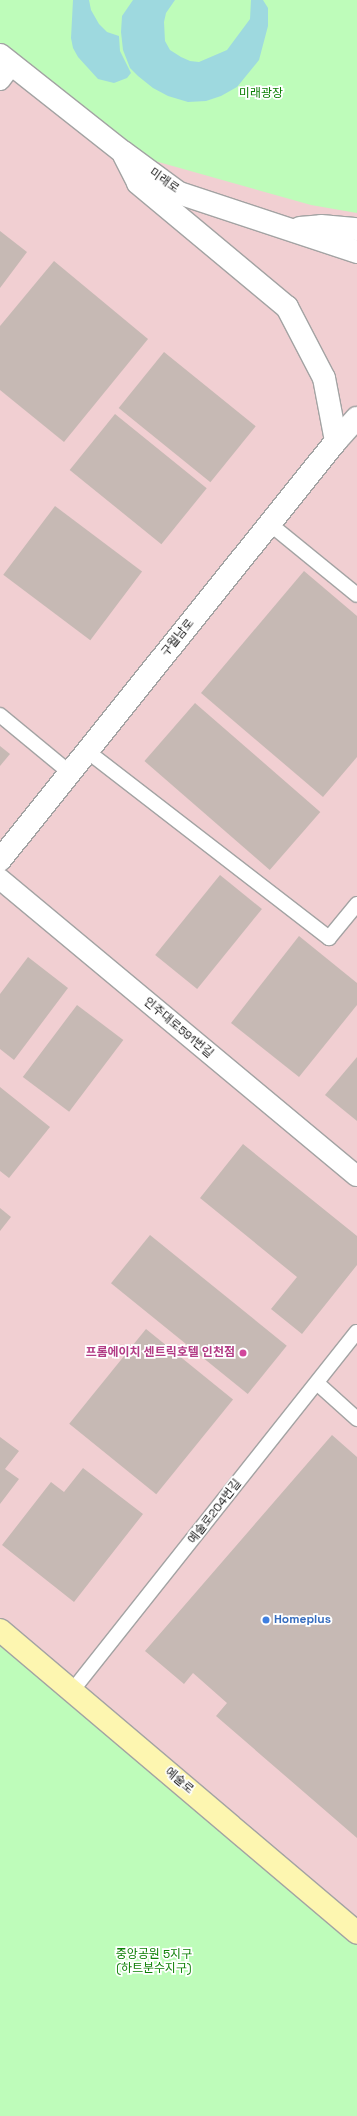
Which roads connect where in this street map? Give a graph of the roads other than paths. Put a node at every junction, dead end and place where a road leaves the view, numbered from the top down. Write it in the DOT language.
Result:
graph roads {
  1 [pos="4,66"];
  2 [pos="123,152"];
  3 [pos="289,229"];
  4 [pos="357,229"];
  5 [pos="357,252"];
  6 [pos="357,418"];
  7 [pos="336,441"];
  8 [pos="270,524"];
  9 [pos="357,595"];
  10 [pos="0,715"];
  11 [pos="87,751"];
  12 [pos="70,773"];
  13 [pos="0,860"];
  14 [pos="0,880"];
  15 [pos="357,904"];
  16 [pos="357,1176"];
  17 [pos="357,1332"];
  18 [pos="317,1383"];
  19 [pos="357,1419"];
  20 [pos="0,1630"];
  21 [pos="72,1691"];
  22 [pos="357,1933"];
  1 -- 2 [label="street, 미래로"];
  2 -- 3 [label="street, 미래로"];
  2 -- 7 [label="street"];
  3 -- 4 [label="street"];
  3 -- 5 [label="street, 미래로"];
  6 -- 7 [label="street, 구월남로"];
  7 -- 8 [label="street, 구월남로"];
  8 -- 9 [label="lane"];
  8 -- 11 [label="street, 구월남로"];
  10 -- 12 [label="lane"];
  11 -- 12 [label="street, 구월남로"];
  11 -- 15 [label="lane"];
  12 -- 13 [label="street, 구월남로"];
  14 -- 16 [label="street, 인주대로591번길"];
  17 -- 18 [label="lane, 예술로204번길"];
  18 -- 19 [label="lane"];
  18 -- 21 [label="lane, 예술로204번길"];
  20 -- 21 [label="main road, 예술로"];
  21 -- 22 [label="main road, 예술로"];
}
